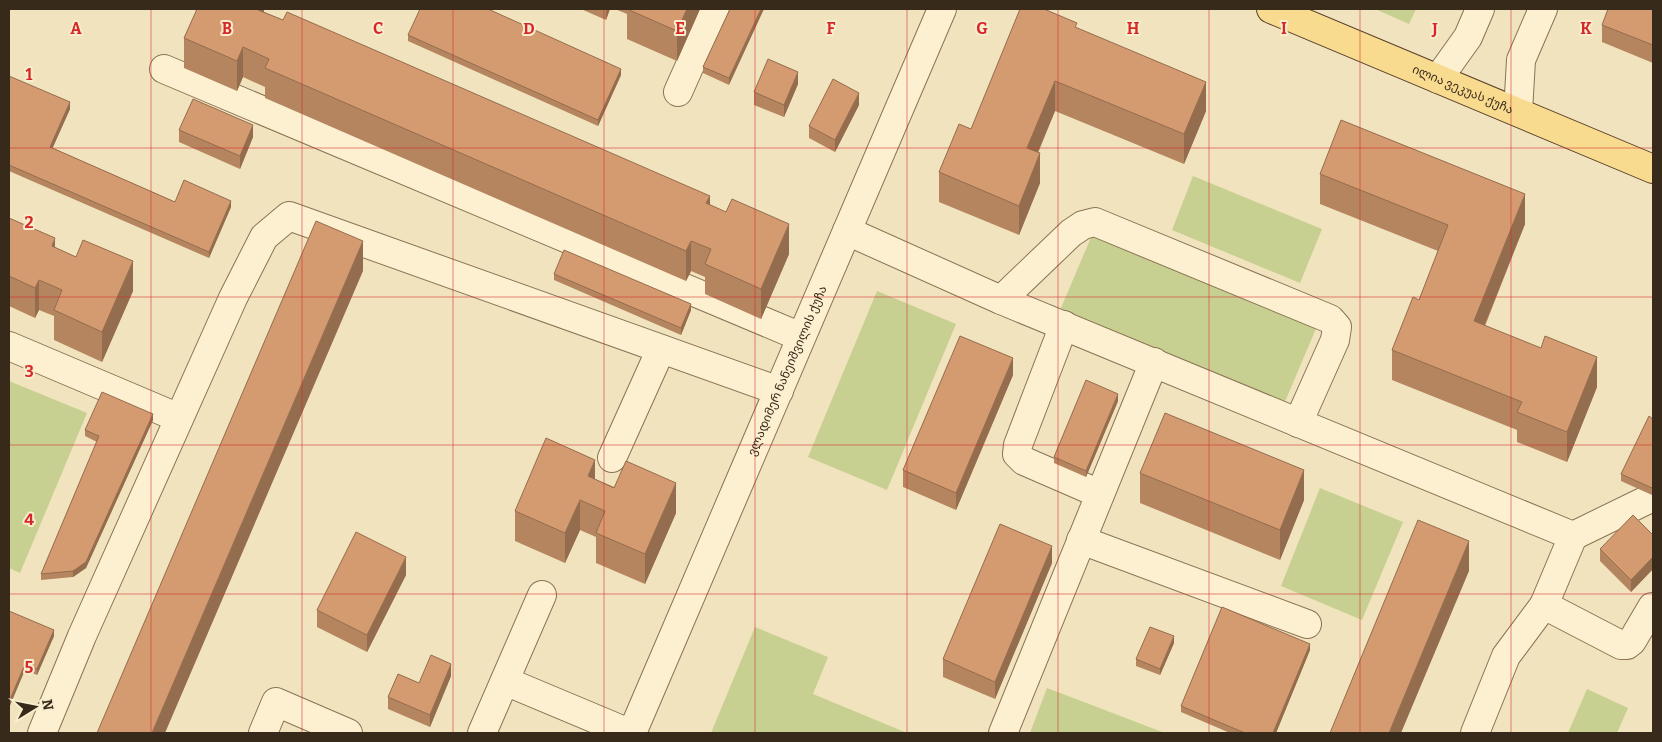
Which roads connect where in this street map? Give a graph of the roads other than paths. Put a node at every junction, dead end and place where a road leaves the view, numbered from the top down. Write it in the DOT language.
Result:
graph roads {
  1 [pos="715,9"];
  2 [pos="942,9"];
  3 [pos="1271,9"];
  4 [pos="1480,9"];
  5 [pos="1542,9"];
  6 [pos="164,69"];
  7 [pos="1438,79"];
  8 [pos="678,92"];
  9 [pos="1518,112"];
  10 [pos="1653,169"];
  11 [pos="847,231"];
  12 [pos="1001,300"];
  13 [pos="1064,325"];
  14 [pos="801,337"];
  15 [pos="9,346"];
  16 [pos="661,349"];
  17 [pos="1154,362"];
  18 [pos="779,391"];
  19 [pos="179,418"];
  20 [pos="1298,423"];
  21 [pos="612,458"];
  22 [pos="1100,494"];
  23 [pos="1653,497"];
  24 [pos="1572,536"];
  25 [pos="1081,540"];
  26 [pos="542,595"];
  27 [pos="1544,605"];
  28 [pos="1652,607"];
  29 [pos="1307,624"];
  30 [pos="505,681"];
  31 [pos="42,733"];
  32 [pos="263,733"];
  33 [pos="348,733"];
  34 [pos="482,733"];
  35 [pos="630,733"];
  36 [pos="1003,733"];
  37 [pos="1475,733"];
  1 -- 8 [label="street"];
  2 -- 11 [label="street, ვლადიმერ ნანეიშვილის ქუჩა"];
  3 -- 7 [label="main road, ილია ვეკუას ქუჩა"];
  4 -- 7 [label="street"];
  5 -- 9 [label="street"];
  6 -- 14 [label="street"];
  7 -- 9 [label="main road, ილია ვეკუას ქუჩა"];
  9 -- 10 [label="main road, ილია ვეკუას ქუჩა"];
  11 -- 12 [label="street"];
  11 -- 14 [label="street, ვლადიმერ ნანეიშვილის ქუჩა"];
  12 -- 13 [label="street"];
  12 -- 20 [label="street"];
  13 -- 17 [label="street"];
  13 -- 22 [label="street"];
  14 -- 18 [label="street, ვლადიმერ ნანეიშვილის ქუჩა"];
  15 -- 19 [label="street"];
  16 -- 18 [label="street"];
  16 -- 19 [label="street"];
  16 -- 21 [label="street"];
  17 -- 20 [label="street"];
  17 -- 22 [label="street"];
  18 -- 35 [label="street, ვლადიმერ ნანეიშვილის ქუჩა"];
  19 -- 31 [label="street"];
  20 -- 24 [label="street"];
  22 -- 25 [label="street"];
  23 -- 24 [label="street"];
  24 -- 27 [label="street"];
  25 -- 29 [label="street"];
  25 -- 36 [label="street"];
  26 -- 30 [label="street"];
  27 -- 28 [label="street"];
  27 -- 37 [label="street"];
  30 -- 34 [label="street"];
  30 -- 35 [label="street"];
  32 -- 33 [label="street"];
}
